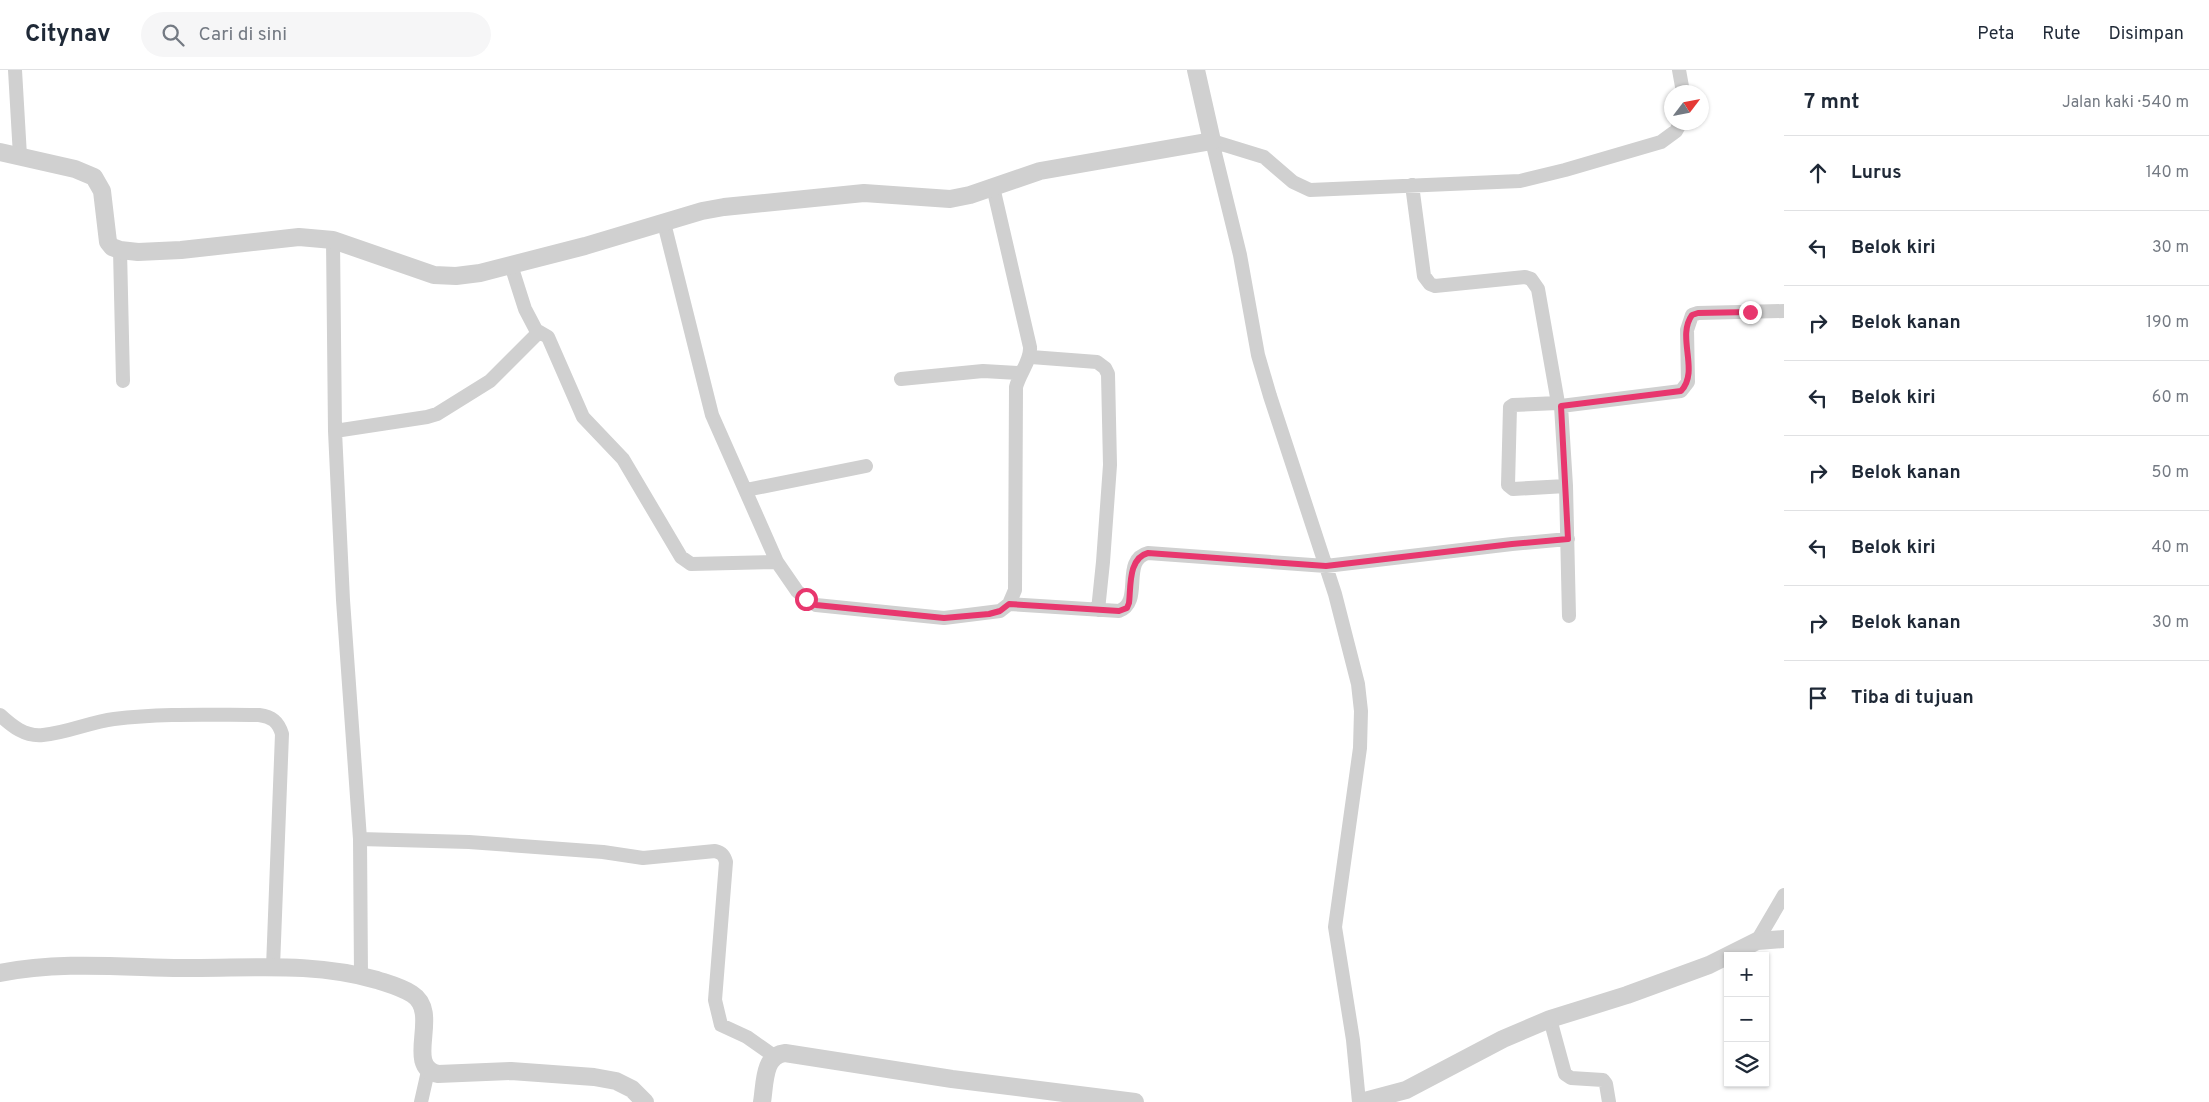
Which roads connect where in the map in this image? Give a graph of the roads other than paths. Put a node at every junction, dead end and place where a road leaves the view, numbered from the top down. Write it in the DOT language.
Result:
graph roads {
  1 [pos="15,70"];
  2 [pos="1196,70"];
  3 [pos="1679,70"];
  4 [pos="1682,85"];
  5 [pos="1677,130"];
  6 [pos="1212,140"];
  7 [pos="0,152"];
  8 [pos="20,156"];
  9 [pos="1412,185"];
  10 [pos="993,187"];
  11 [pos="664,223"];
  12 [pos="333,240"];
  13 [pos="120,250"];
  14 [pos="511,265"];
  15 [pos="1784,311"];
  16 [pos="539,332"];
  17 [pos="1031,357"];
  18 [pos="1020,373"];
  19 [pos="902,379"];
  20 [pos="122,381"];
  21 [pos="1559,404"];
  22 [pos="335,431"];
  23 [pos="866,466"];
  24 [pos="1566,486"];
  25 [pos="746,490"];
  26 [pos="1568,539"];
  27 [pos="777,562"];
  28 [pos="1326,566"];
  29 [pos="1009,604"];
  30 [pos="1098,610"];
  31 [pos="1569,616"];
  32 [pos="0,714"];
  33 [pos="360,839"];
  34 [pos="1784,895"];
  35 [pos="1784,939"];
  36 [pos="1757,941"];
  37 [pos="273,967"];
  38 [pos="0,973"];
  39 [pos="361,976"];
  40 [pos="1550,1019"];
  41 [pos="774,1056"];
  42 [pos="428,1071"];
  43 [pos="421,1102"];
  44 [pos="645,1102"];
  45 [pos="762,1102"];
  46 [pos="1136,1102"];
  47 [pos="1360,1102"];
  48 [pos="1609,1102"];
  1 -- 8 [label="street"];
  2 -- 6 [label="street"];
  3 -- 4 [label="street"];
  5 -- 9 [label="street"];
  6 -- 9 [label="street"];
  6 -- 10 [label="street"];
  6 -- 28 [label="street"];
  7 -- 8 [label="street"];
  8 -- 13 [label="street"];
  9 -- 21 [label="street"];
  10 -- 11 [label="street"];
  10 -- 17 [label="street"];
  11 -- 14 [label="street"];
  11 -- 25 [label="street"];
  12 -- 13 [label="street"];
  12 -- 14 [label="street"];
  12 -- 22 [label="street"];
  13 -- 20 [label="street"];
  14 -- 16 [label="street"];
  15 -- 21 [label="street"];
  16 -- 22 [label="street"];
  16 -- 27 [label="street"];
  17 -- 18 [label="street"];
  17 -- 30 [label="street"];
  18 -- 19 [label="street"];
  18 -- 29 [label="street"];
  21 -- 24 [label="street"];
  21 -- 24 [label="street"];
  22 -- 33 [label="street"];
  23 -- 25 [label="street"];
  24 -- 26 [label="street"];
  25 -- 27 [label="street"];
  26 -- 28 [label="street"];
  26 -- 31 [label="street"];
  27 -- 29 [label="street"];
  28 -- 30 [label="street"];
  28 -- 47 [label="street"];
  29 -- 30 [label="street"];
  32 -- 37 [label="street"];
  33 -- 39 [label="street"];
  33 -- 41 [label="street"];
  34 -- 36 [label="street"];
  35 -- 36 [label="street"];
  36 -- 40 [label="street"];
  37 -- 38 [label="street"];
  37 -- 39 [label="street"];
  39 -- 42 [label="street"];
  40 -- 47 [label="street"];
  40 -- 48 [label="street"];
  41 -- 45 [label="street"];
  41 -- 46 [label="street"];
  42 -- 43 [label="street"];
  42 -- 44 [label="street"];
}
